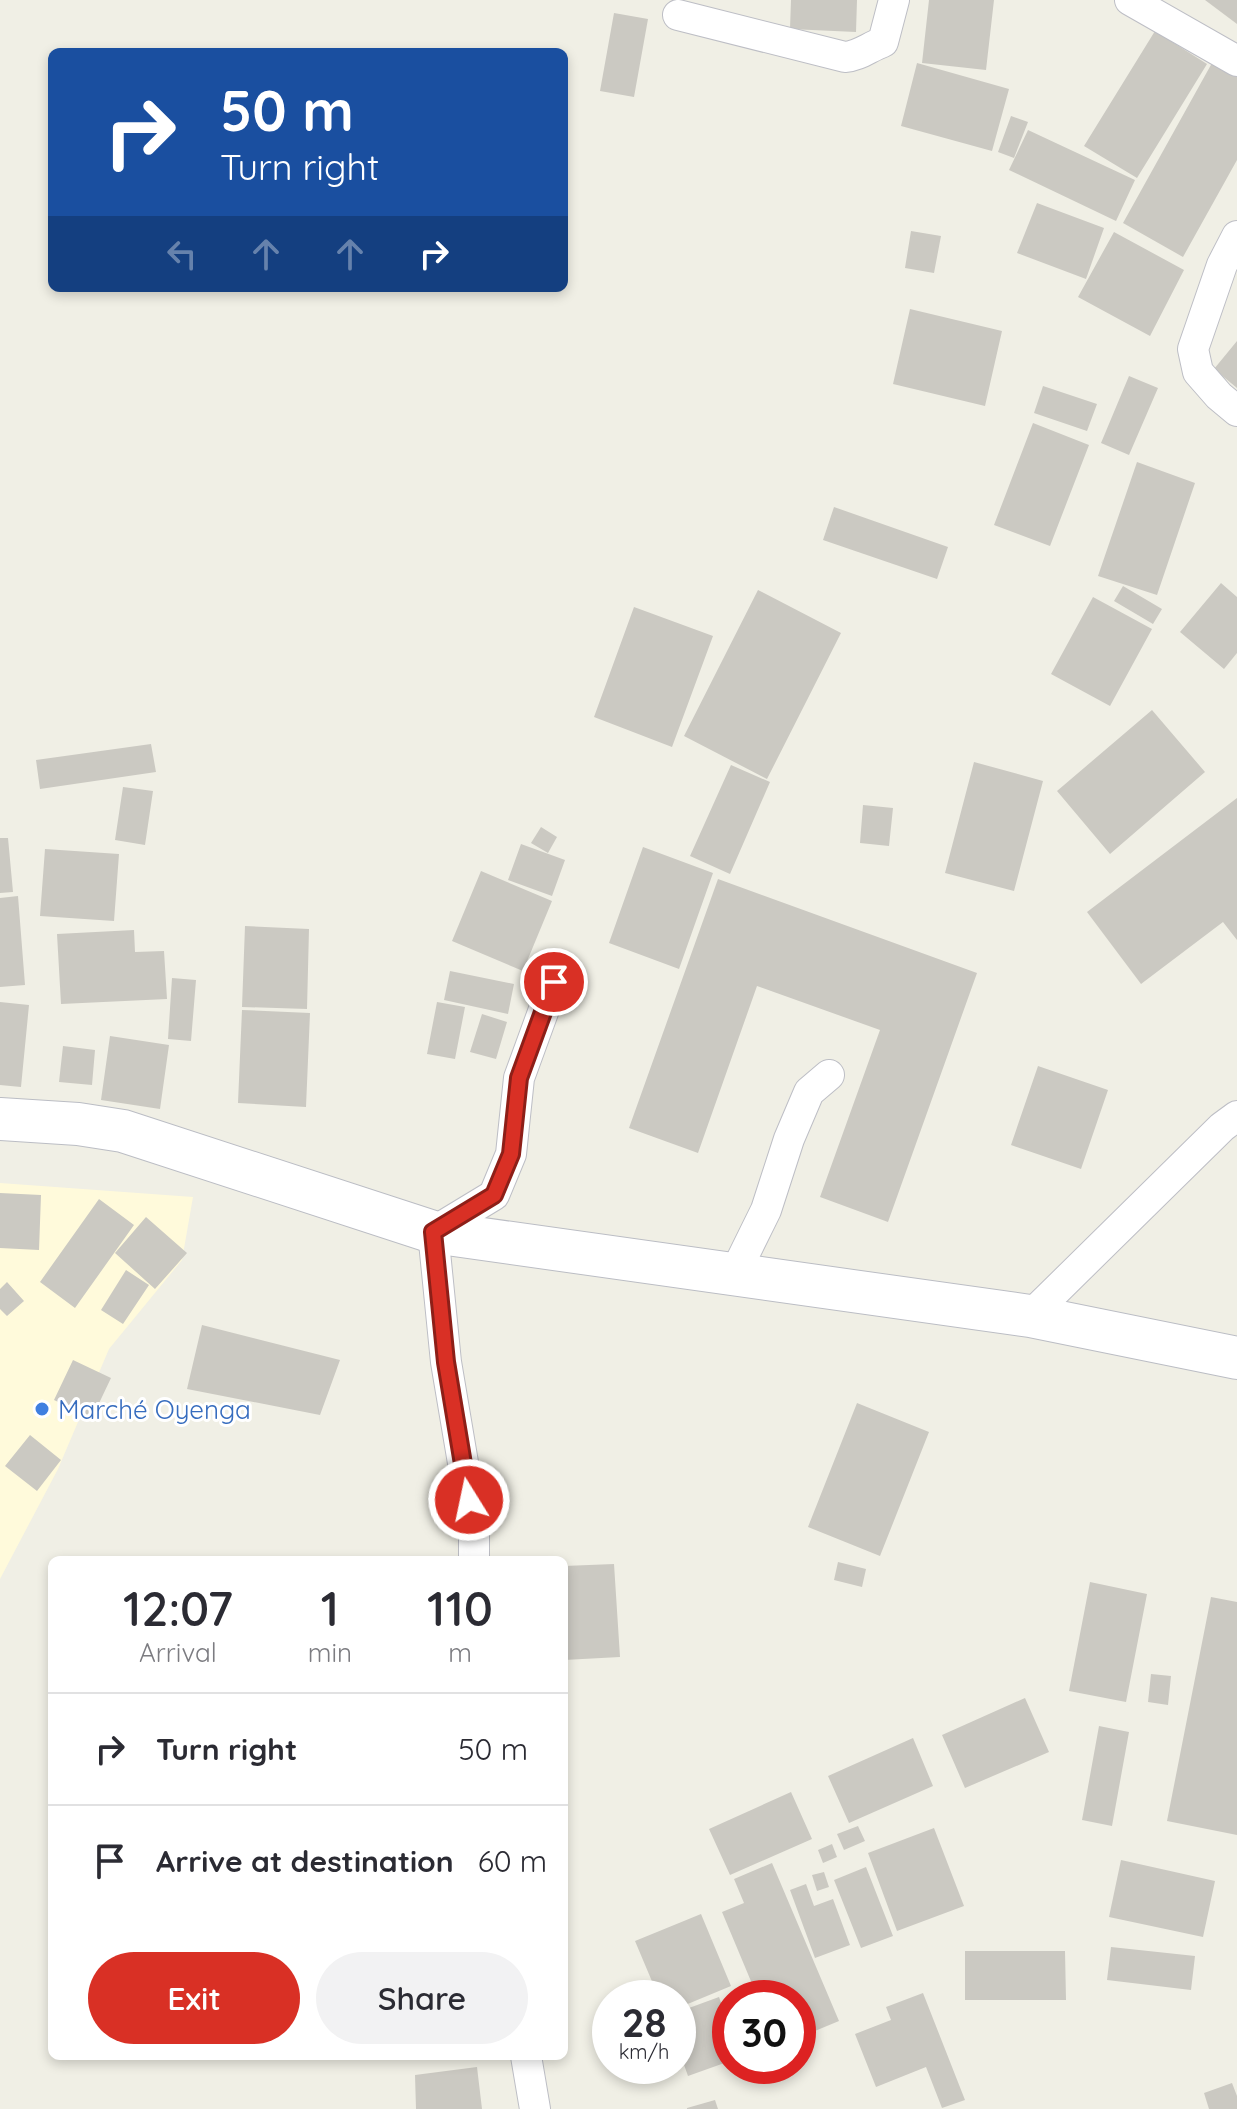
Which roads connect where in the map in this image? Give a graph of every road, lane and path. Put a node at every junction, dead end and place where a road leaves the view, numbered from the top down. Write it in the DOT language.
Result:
graph roads {
  1 [pos="894,0"];
  2 [pos="1130,0"];
  3 [pos="678,15"];
  4 [pos="1237,61"];
  5 [pos="1237,236"];
  6 [pos="1237,411"];
  7 [pos="554,982"];
  8 [pos="829,1075"];
  9 [pos="1237,1116"];
  10 [pos="0,1119"];
  11 [pos="433,1232"];
  12 [pos="734,1275"];
  13 [pos="1030,1316"];
  14 [pos="1237,1358"];
  15 [pos="474,1556"];
  16 [pos="527,2060"];
  17 [pos="535,2109"];
  1 -- 3 [label="street"];
  2 -- 4 [label="street"];
  5 -- 6 [label="street"];
  7 -- 11 [label="street"];
  8 -- 12 [label="street"];
  9 -- 13 [label="street"];
  10 -- 11 [label="main road"];
  11 -- 12 [label="main road"];
  11 -- 15 [label="street"];
  12 -- 13 [label="main road"];
  13 -- 14 [label="main road"];
  16 -- 17 [label="street"];
}
